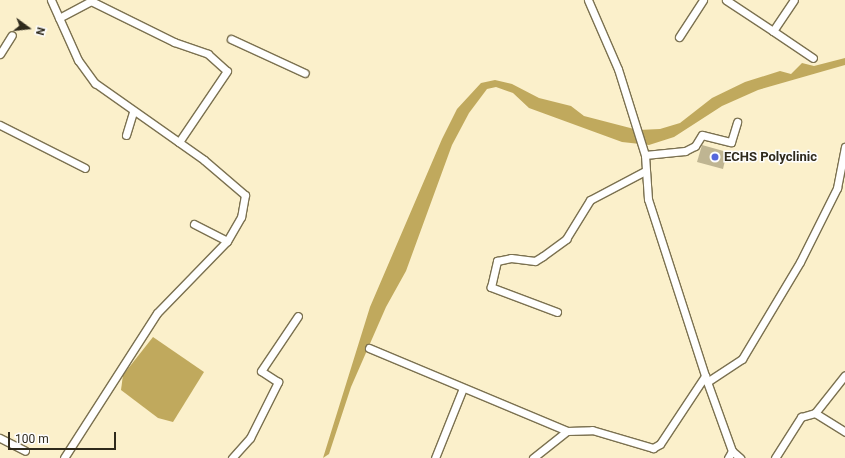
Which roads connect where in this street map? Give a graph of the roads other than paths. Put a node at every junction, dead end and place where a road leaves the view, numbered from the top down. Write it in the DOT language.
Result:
graph roads {
  1 [pos="51,0"];
  2 [pos="92,0"];
  3 [pos="588,0"];
  4 [pos="703,0"];
  5 [pos="726,0"];
  6 [pos="794,0"];
  7 [pos="59,18"];
  8 [pos="773,31"];
  9 [pos="12,35"];
  10 [pos="679,37"];
  11 [pos="231,39"];
  12 [pos="0,54"];
  13 [pos="813,58"];
  14 [pos="305,73"];
  15 [pos="133,112"];
  16 [pos="737,122"];
  17 [pos="0,125"];
  18 [pos="126,135"];
  19 [pos="179,142"];
  20 [pos="845,147"];
  21 [pos="645,155"];
  22 [pos="85,168"];
  23 [pos="645,171"];
  24 [pos="194,224"];
  25 [pos="227,241"];
  26 [pos="557,312"];
  27 [pos="298,316"];
  28 [pos="369,348"];
  29 [pos="845,375"];
  30 [pos="706,379"];
  31 [pos="463,388"];
  32 [pos="815,413"];
  33 [pos="568,431"];
  34 [pos="845,432"];
  35 [pos="0,438"];
  36 [pos="732,450"];
  37 [pos="25,451"];
  38 [pos="64,458"];
  39 [pos="232,458"];
  40 [pos="435,458"];
  41 [pos="532,458"];
  42 [pos="728,458"];
  43 [pos="740,458"];
  44 [pos="775,458"];
  1 -- 7 [label="street"];
  2 -- 7 [label="street"];
  2 -- 19 [label="street"];
  3 -- 21 [label="street"];
  4 -- 10 [label="street"];
  5 -- 8 [label="street"];
  6 -- 8 [label="street"];
  7 -- 15 [label="street"];
  8 -- 13 [label="street"];
  9 -- 12 [label="street"];
  11 -- 14 [label="street"];
  15 -- 18 [label="street"];
  15 -- 19 [label="street"];
  16 -- 21 [label="street"];
  17 -- 22 [label="street"];
  19 -- 25 [label="street"];
  20 -- 30 [label="street"];
  21 -- 23 [label="street"];
  23 -- 26 [label="street"];
  23 -- 30 [label="street"];
  24 -- 25 [label="street"];
  25 -- 38 [label="street"];
  27 -- 39 [label="street"];
  28 -- 31 [label="street"];
  29 -- 32 [label="street"];
  30 -- 33 [label="street"];
  30 -- 36 [label="street"];
  31 -- 33 [label="street"];
  31 -- 40 [label="street"];
  32 -- 34 [label="street"];
  32 -- 44 [label="street"];
  33 -- 41 [label="street"];
  35 -- 37 [label="street"];
  36 -- 42 [label="street"];
  36 -- 43 [label="street"];
}
